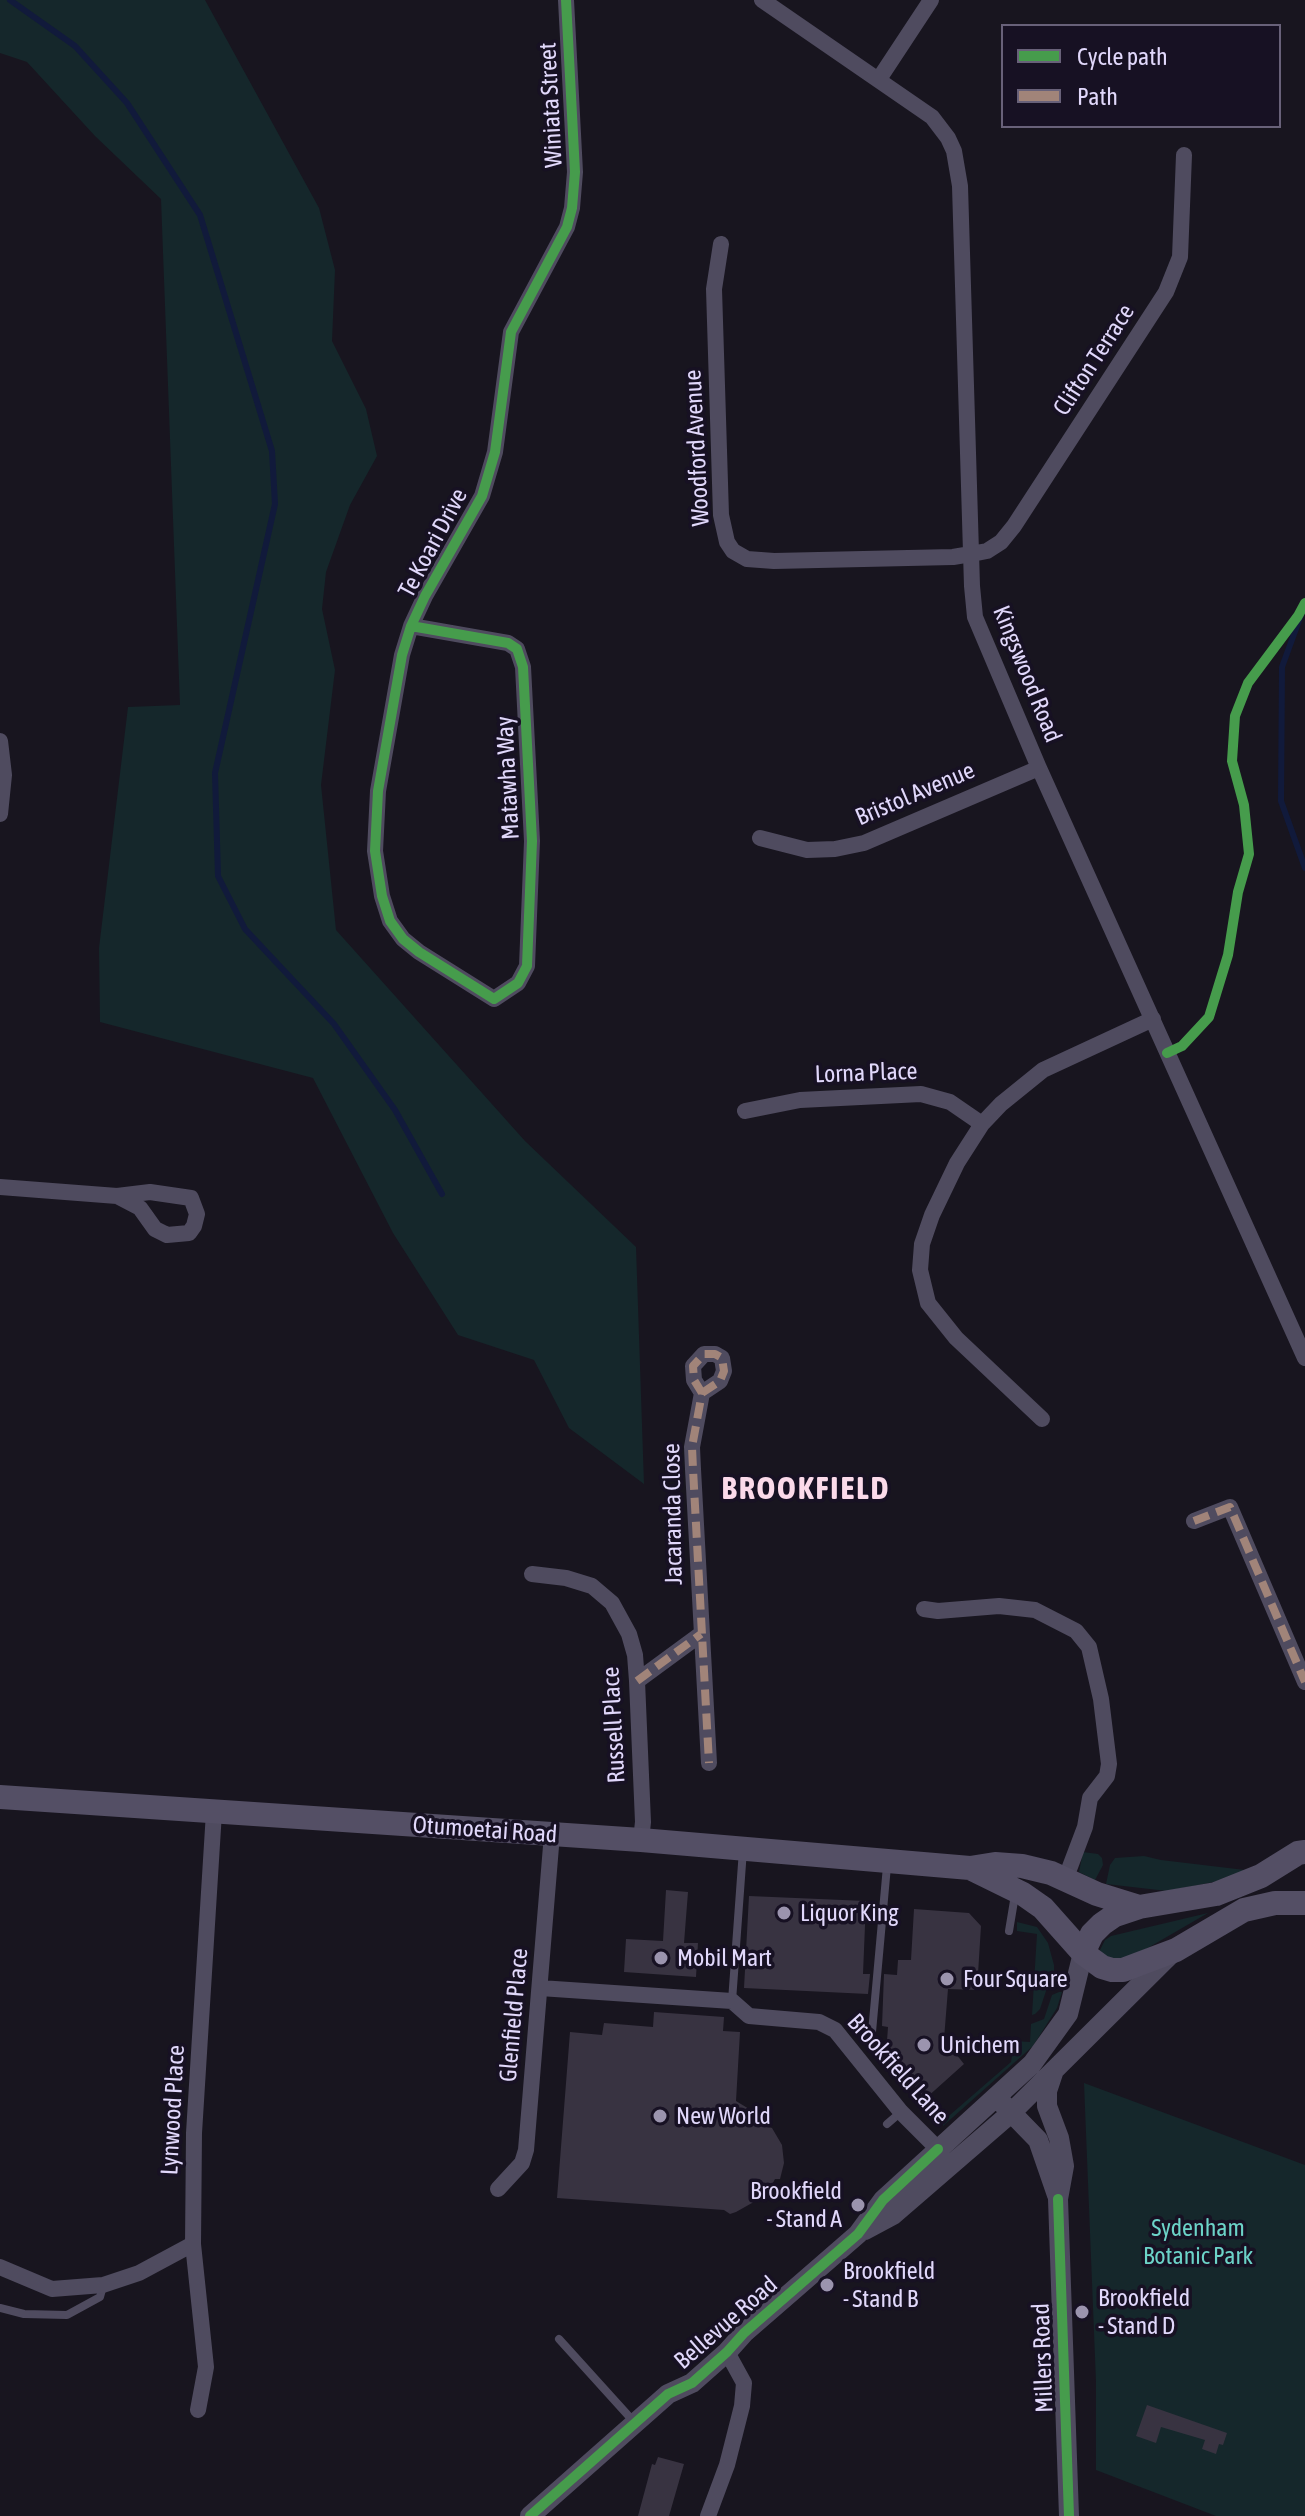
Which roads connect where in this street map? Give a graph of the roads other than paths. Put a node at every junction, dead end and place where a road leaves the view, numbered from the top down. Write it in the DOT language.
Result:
graph roads {
  1 [pos="566,0"];
  2 [pos="762,0"];
  3 [pos="931,0"];
  4 [pos="879,79"];
  5 [pos="1184,155"];
  6 [pos="572,208"];
  7 [pos="721,244"];
  8 [pos="971,554"];
  9 [pos="411,626"];
  10 [pos="0,741"];
  11 [pos="1039,768"];
  12 [pos="0,814"];
  13 [pos="760,838"];
  14 [pos="494,999"];
  15 [pos="1153,1019"];
  16 [pos="745,1111"];
  17 [pos="982,1124"];
  18 [pos="0,1187"];
  19 [pos="117,1196"];
  20 [pos="1305,1358"];
  21 [pos="702,1393"];
  22 [pos="1042,1419"];
  23 [pos="1194,1521"];
  24 [pos="532,1574"];
  25 [pos="924,1609"];
  26 [pos="701,1634"];
  27 [pos="637,1681"];
  28 [pos="1305,1682"];
  29 [pos="709,1763"];
  30 [pos="0,1797"];
  31 [pos="214,1812"];
  32 [pos="552,1834"];
  33 [pos="641,1840"];
  34 [pos="743,1848"];
  35 [pos="1303,1850"];
  36 [pos="887,1861"];
  37 [pos="970,1868"];
  38 [pos="1065,1880"];
  39 [pos="1016,1891"];
  40 [pos="1302,1904"];
  41 [pos="1139,1907"];
  42 [pos="1009,1931"];
  43 [pos="1176,1950"];
  44 [pos="1083,1953"];
  45 [pos="540,1988"];
  46 [pos="732,2001"];
  47 [pos="872,2032"];
  48 [pos="1053,2073"];
  49 [pos="1028,2096"];
  50 [pos="1004,2106"];
  51 [pos="1047,2106"];
  52 [pos="901,2112"];
  53 [pos="887,2124"];
  54 [pos="938,2149"];
  55 [pos="498,2189"];
  56 [pos="1058,2199"];
  57 [pos="858,2234"];
  58 [pos="193,2244"];
  59 [pos="0,2267"];
  60 [pos="103,2285"];
  61 [pos="0,2308"];
  62 [pos="559,2339"];
  63 [pos="727,2352"];
  64 [pos="198,2410"];
  65 [pos="636,2423"];
  66 [pos="530,2516"];
  67 [pos="708,2516"];
  68 [pos="1069,2516"];
  1 -- 6 [label="street, Winiata Street"];
  2 -- 4 [label="street, Kingswood Road"];
  3 -- 4 [label="street"];
  4 -- 8 [label="street, Kingswood Road"];
  5 -- 8 [label="street, Clifton Terrace"];
  6 -- 9 [label="street, Te Koari Drive"];
  7 -- 8 [label="street, Woodford Avenue"];
  8 -- 11 [label="street, Kingswood Road"];
  9 -- 14 [label="street, Te Koari Drive"];
  9 -- 14 [label="street, Matawha Way"];
  10 -- 12 [label="street"];
  11 -- 13 [label="street, Bristol Avenue"];
  11 -- 15 [label="street, Kingswood Road"];
  15 -- 17 [label="street"];
  15 -- 20 [label="street, Kingswood Road"];
  16 -- 17 [label="street, Lorna Place"];
  17 -- 22 [label="street"];
  18 -- 19 [label="street"];
  21 -- 26 [label="street, Jacaranda Close"];
  23 -- 28 [label="street"];
  24 -- 27 [label="street, Russell Place"];
  25 -- 38 [label="street"];
  26 -- 27 [label="street"];
  26 -- 29 [label="street, Jacaranda Close"];
  27 -- 33 [label="street, Russell Place"];
  30 -- 31 [label="main road, Otumoetai Road"];
  31 -- 32 [label="main road, Otumoetai Road"];
  31 -- 58 [label="street, Lynwood Place"];
  32 -- 33 [label="main road, Otumoetai Road"];
  32 -- 45 [label="street, Glenfield Place"];
  33 -- 34 [label="main road, Otumoetai Road"];
  34 -- 36 [label="main road, Otumoetai Road"];
  34 -- 46 [label="lane"];
  35 -- 41 [label="main road, Otumoetai Road"];
  36 -- 37 [label="main road, Otumoetai Road"];
  36 -- 47 [label="lane"];
  37 -- 38 [label="main road, Otumoetai Road"];
  37 -- 39 [label="main road, Otumoetai Road"];
  38 -- 41 [label="main road, Otumoetai Road"];
  39 -- 42 [label="lane"];
  39 -- 44 [label="main road, Otumoetai Road"];
  40 -- 43 [label="main road, Otumoetai Road"];
  41 -- 44 [label="main road, Bellevue Road"];
  43 -- 44 [label="main road, Otumoetai Road"];
  43 -- 48 [label="street, Bellevue Road"];
  44 -- 50 [label="street, Bellevue Road"];
  45 -- 46 [label="street, Brookfield Lane"];
  45 -- 55 [label="street, Glenfield Place"];
  46 -- 52 [label="street, Brookfield Lane"];
  48 -- 49 [label="street, Bellevue Road"];
  48 -- 51 [label="street, Millers Road"];
  49 -- 50 [label="street, Bellevue Road"];
  49 -- 51 [label="street"];
  50 -- 54 [label="street, Bellevue Road"];
  50 -- 56 [label="street, Millers Road"];
  50 -- 57 [label="street, Bellevue Road"];
  51 -- 56 [label="street, Millers Road"];
  52 -- 53 [label="lane"];
  52 -- 54 [label="street, Brookfield Lane"];
  54 -- 57 [label="street, Bellevue Road"];
  56 -- 68 [label="street, Millers Road"];
  57 -- 63 [label="street, Bellevue Road"];
  58 -- 60 [label="street"];
  58 -- 64 [label="street, Lynwood Place"];
  59 -- 60 [label="street"];
  60 -- 61 [label="lane"];
  62 -- 65 [label="lane"];
  63 -- 65 [label="street, Bellevue Road"];
  63 -- 67 [label="street"];
  65 -- 66 [label="street, Bellevue Road"];
}
